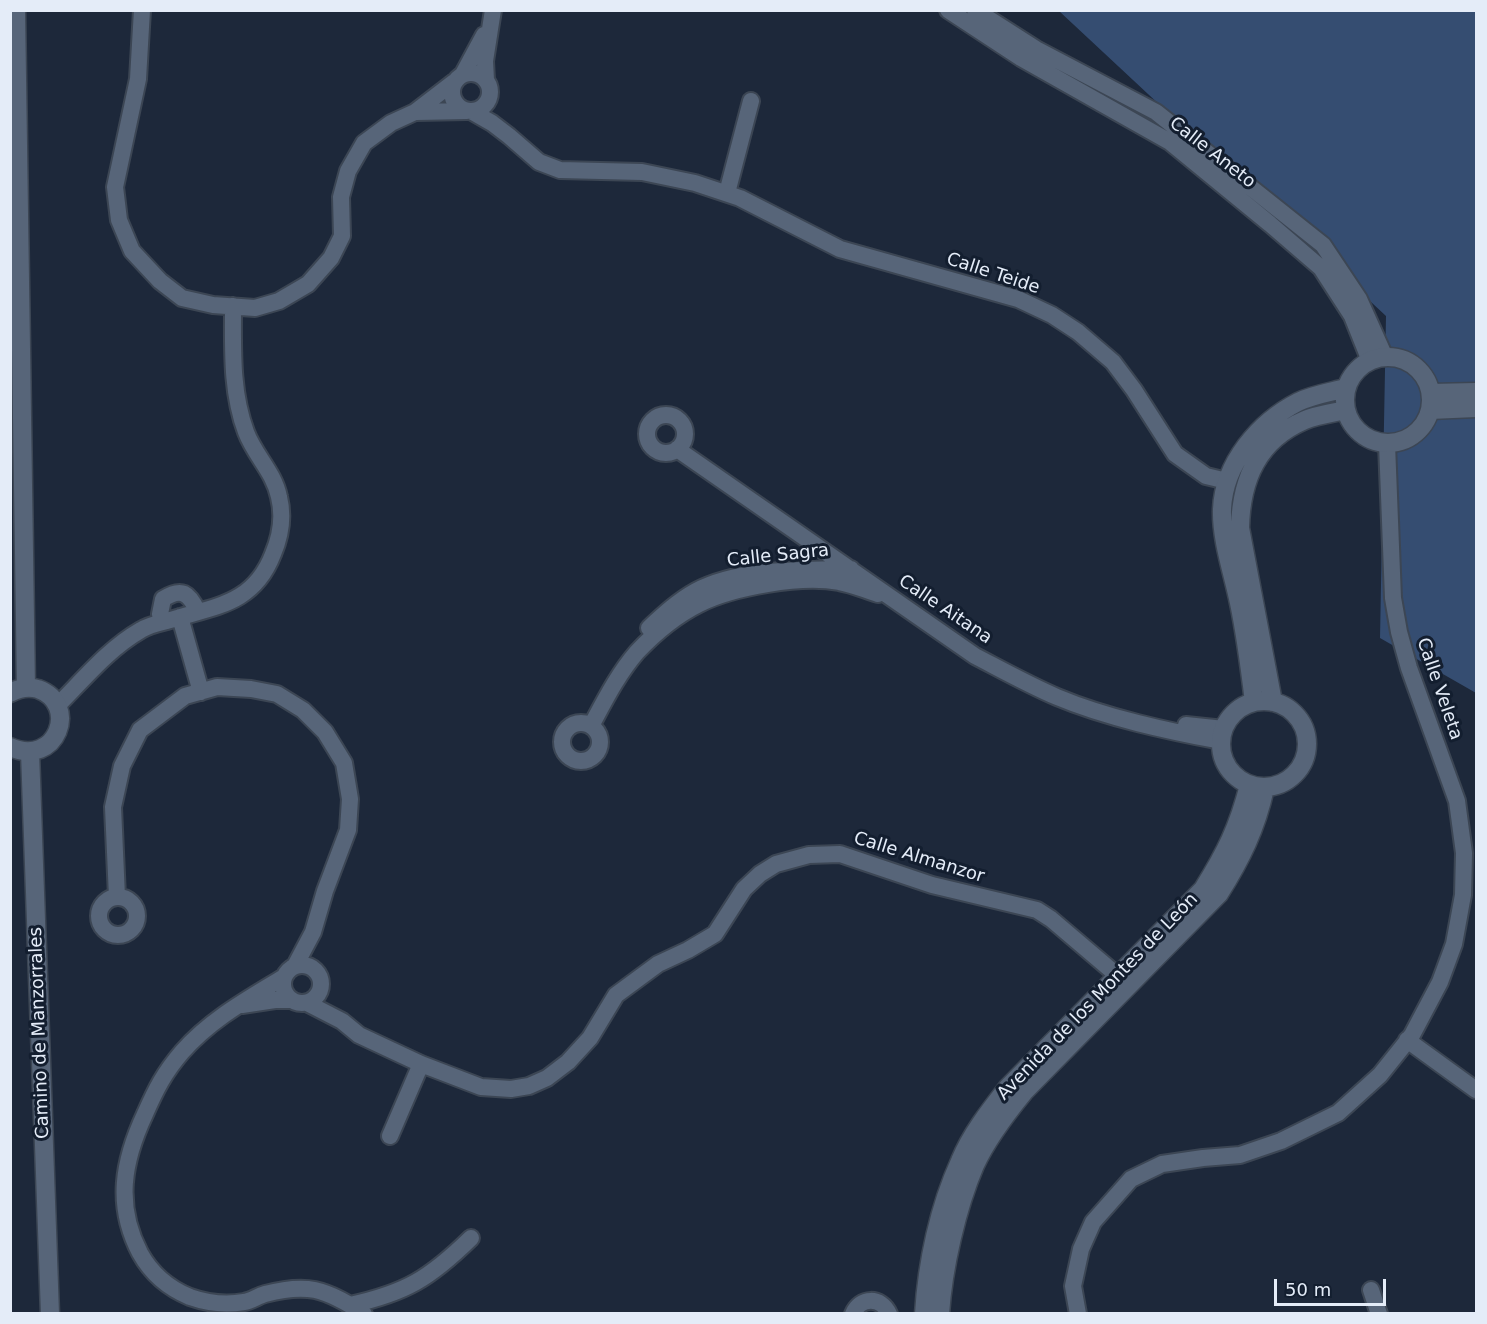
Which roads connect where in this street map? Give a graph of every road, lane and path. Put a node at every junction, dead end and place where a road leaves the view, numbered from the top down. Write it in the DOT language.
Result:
graph roads {
  1 [pos="16,10"];
  2 [pos="142,10"];
  3 [pos="948,10"];
  4 [pos="975,10"];
  5 [pos="492,17"];
  6 [pos="459,78"];
  7 [pos="488,88"];
  8 [pos="751,101"];
  9 [pos="469,111"];
  10 [pos="416,112"];
  11 [pos="509,136"];
  12 [pos="727,193"];
  13 [pos="233,306"];
  14 [pos="1378,359"];
  15 [pos="1346,388"];
  16 [pos="1476,392"];
  17 [pos="1430,401"];
  18 [pos="1476,408"];
  19 [pos="1346,410"];
  20 [pos="1387,444"];
  21 [pos="681,445"];
  22 [pos="1227,481"];
  23 [pos="824,562"];
  24 [pos="857,569"];
  25 [pos="894,600"];
  26 [pos="198,612"];
  27 [pos="180,617"];
  28 [pos="162,622"];
  29 [pos="18,691"];
  30 [pos="201,692"];
  31 [pos="1254,702"];
  32 [pos="1273,702"];
  33 [pos="57,706"];
  34 [pos="587,724"];
  35 [pos="1222,735"];
  36 [pos="10,747"];
  37 [pos="30,752"];
  38 [pos="1257,786"];
  39 [pos="117,897"];
  40 [pos="313,932"];
  41 [pos="290,971"];
  42 [pos="1118,976"];
  43 [pos="319,980"];
  44 [pos="299,1001"];
  45 [pos="236,1006"];
  46 [pos="342,1021"];
  47 [pos="1407,1040"];
  48 [pos="421,1064"];
  49 [pos="1476,1090"];
  50 [pos="390,1136"];
  51 [pos="471,1238"];
  52 [pos="1371,1290"];
  53 [pos="357,1309"];
  54 [pos="50,1314"];
  55 [pos="852,1314"];
  56 [pos="889,1314"];
  57 [pos="924,1314"];
  58 [pos="940,1314"];
  59 [pos="1078,1314"];
  60 [pos="1379,1314"];
  1 -- 29 [label="street"];
  2 -- 13 [label="street"];
  3 -- 14 [label="street, Calle Aneto"];
  4 -- 14 [label="street, Calle Aneto"];
  5 -- 6 [label="street, Calle Teide"];
  5 -- 7 [label="street, Calle Teide"];
  6 -- 7 [label="street"];
  6 -- 9 [label="street"];
  6 -- 10 [label="street"];
  7 -- 9 [label="street"];
  7 -- 11 [label="street, Calle Teide"];
  8 -- 12 [label="street"];
  9 -- 10 [label="street"];
  9 -- 11 [label="street, Calle Teide"];
  10 -- 13 [label="street"];
  11 -- 12 [label="street, Calle Teide"];
  12 -- 22 [label="street, Calle Teide"];
  13 -- 26 [label="street"];
  14 -- 15 [label="street"];
  14 -- 17 [label="street"];
  15 -- 19 [label="street"];
  15 -- 22 [label="street"];
  16 -- 17 [label="street"];
  17 -- 18 [label="street"];
  17 -- 20 [label="street"];
  19 -- 20 [label="street"];
  19 -- 32 [label="street"];
  20 -- 47 [label="street, Calle Veleta"];
  21 -- 23 [label="street, Calle Aitana"];
  22 -- 31 [label="street"];
  23 -- 24 [label="street, Calle Aitana"];
  23 -- 24 [label="street, Calle Sagra"];
  23 -- 25 [label="street, Calle Sagra"];
  23 -- 34 [label="street, Calle Sagra"];
  24 -- 25 [label="street, Calle Aitana"];
  24 -- 35 [label="street, Calle Aitana"];
  25 -- 35 [label="street, Calle Aitana"];
  26 -- 27 [label="street"];
  26 -- 28 [label="street"];
  27 -- 28 [label="street"];
  27 -- 30 [label="street"];
  28 -- 33 [label="street"];
  29 -- 33 [label="street"];
  30 -- 39 [label="street, Calle Almanzor"];
  30 -- 40 [label="street, Calle Almanzor"];
  31 -- 32 [label="street"];
  31 -- 35 [label="street"];
  32 -- 38 [label="street"];
  33 -- 37 [label="street"];
  35 -- 38 [label="street"];
  36 -- 37 [label="street"];
  37 -- 54 [label="street, Camino de Manzorrales"];
  38 -- 42 [label="street, Avenida de los Montes de León"];
  38 -- 58 [label="street, Avenida de los Montes de León"];
  40 -- 41 [label="street, Calle Almanzor"];
  40 -- 43 [label="street, Calle Almanzor"];
  41 -- 43 [label="street"];
  41 -- 44 [label="street"];
  41 -- 45 [label="street"];
  42 -- 48 [label="street, Calle Almanzor"];
  42 -- 57 [label="street, Avenida de los Montes de León"];
  43 -- 44 [label="street"];
  43 -- 46 [label="street, Calle Almanzor"];
  44 -- 45 [label="street"];
  44 -- 46 [label="street, Calle Almanzor"];
  45 -- 53 [label="street"];
  46 -- 48 [label="street, Calle Almanzor"];
  47 -- 49 [label="street"];
  47 -- 59 [label="street, Calle Veleta"];
  48 -- 50 [label="street"];
  51 -- 53 [label="street"];
  52 -- 60 [label="street"];
  55 -- 56 [label="street"];
}
